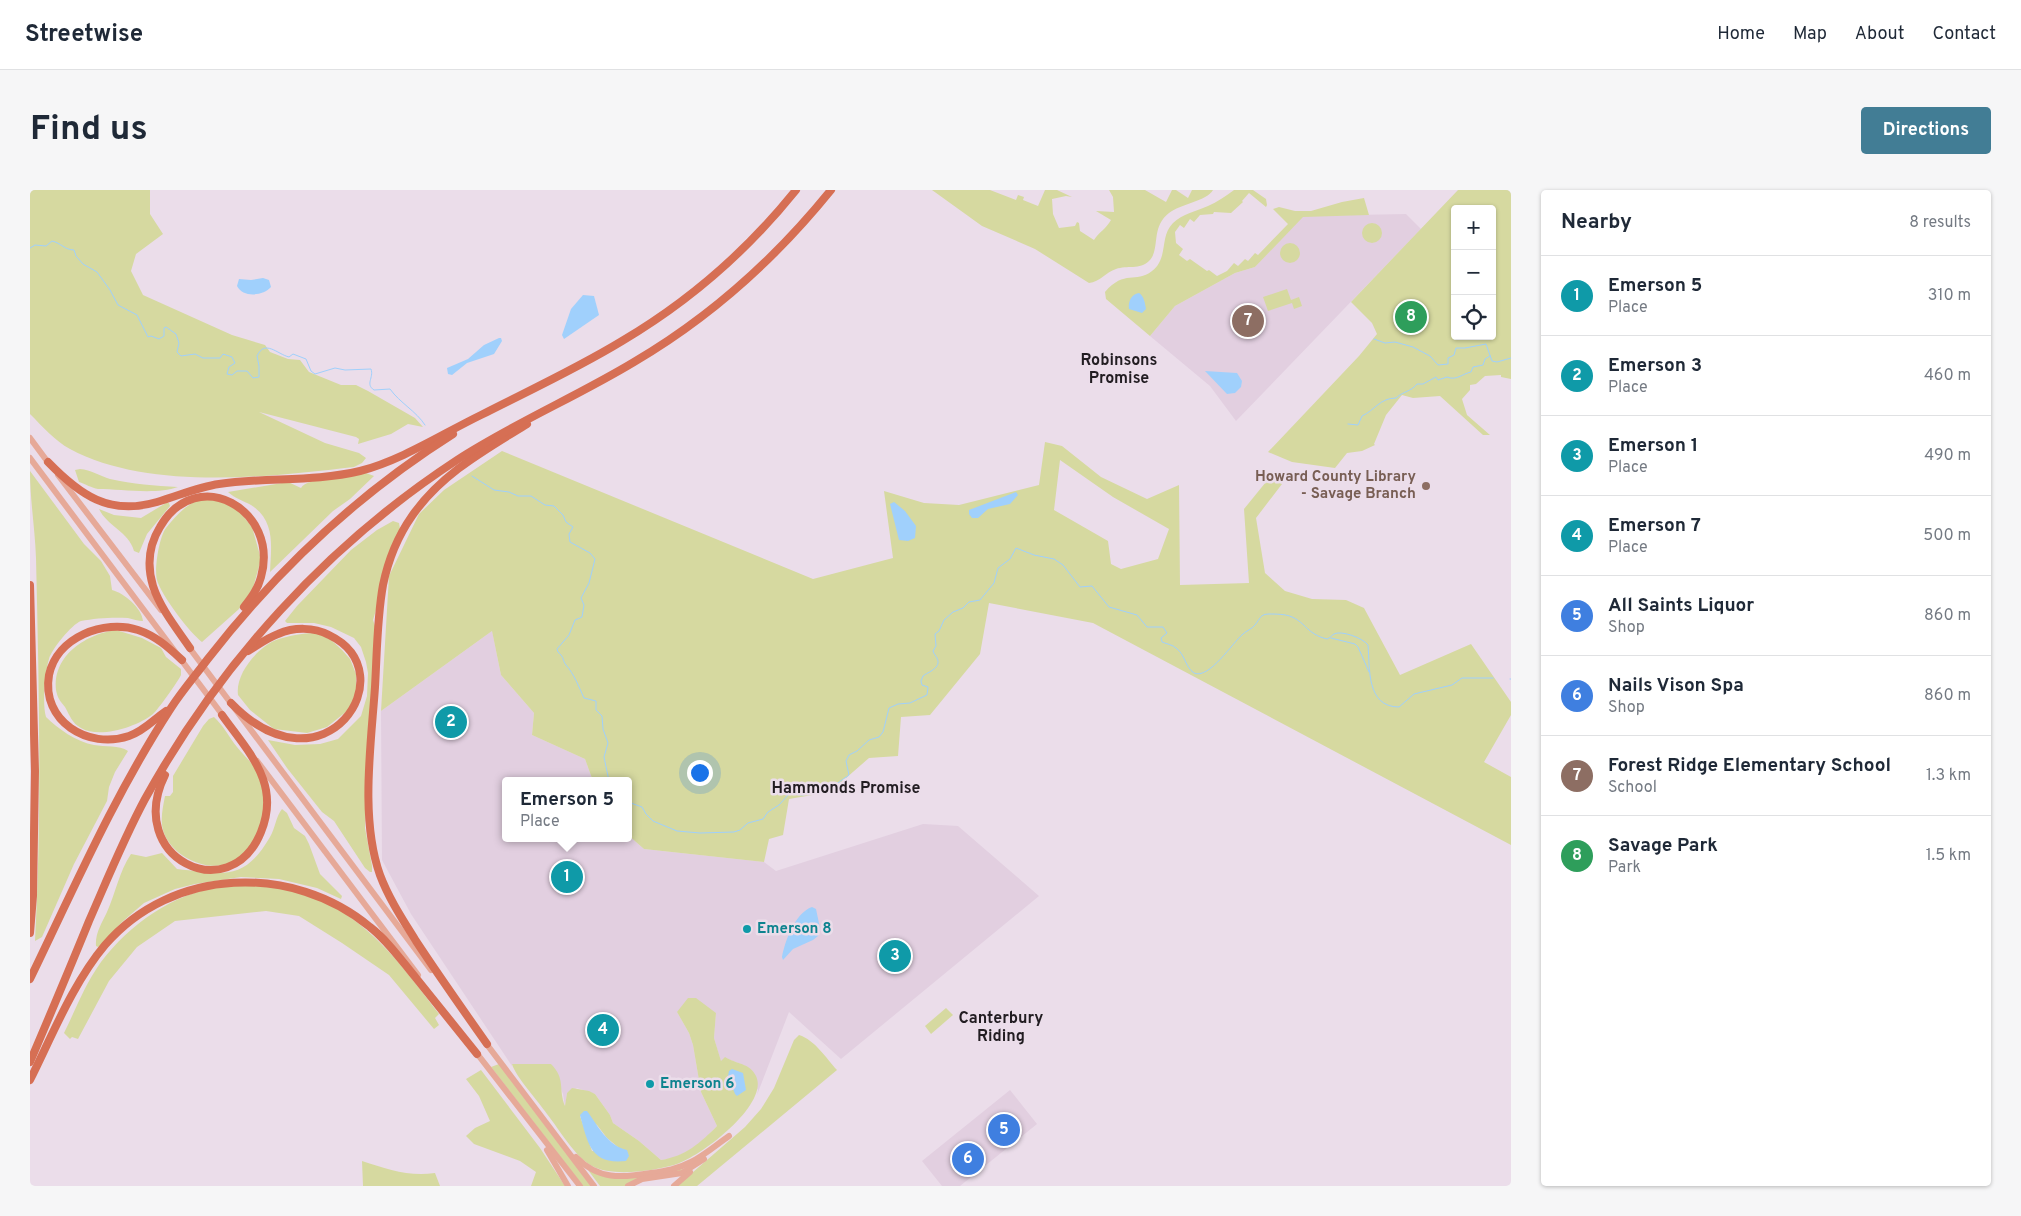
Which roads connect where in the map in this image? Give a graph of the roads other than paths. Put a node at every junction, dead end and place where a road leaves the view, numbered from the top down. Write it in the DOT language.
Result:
graph roads {
  1 [pos="796,190"];
  2 [pos="827,190"];
  3 [pos="831,190"];
  4 [pos="788,237"];
  5 [pos="585,388"];
  6 [pos="510,400"];
  7 [pos="30,438"];
  8 [pos="30,458"];
  9 [pos="48,462"];
  10 [pos="30,585"];
  11 [pos="221,642"];
  12 [pos="190,648"];
  13 [pos="244,653"];
  14 [pos="182,660"];
  15 [pos="231,703"];
  16 [pos="172,707"];
  17 [pos="222,714"];
  18 [pos="185,732"];
  19 [pos="30,933"];
  20 [pos="30,979"];
  21 [pos="487,1044"];
  22 [pos="477,1054"];
  23 [pos="30,1062"];
  24 [pos="30,1080"];
  25 [pos="537,1111"];
  26 [pos="527,1120"];
  27 [pos="705,1158"];
  28 [pos="568,1186"];
  29 [pos="580,1186"];
  30 [pos="594,1186"];
  31 [pos="628,1186"];
  32 [pos="674,1186"];
  1 -- 6 [label="highway"];
  2 -- 4 [label="highway"];
  3 -- 4 [label="highway"];
  4 -- 5 [label="highway"];
  5 -- 13 [label="highway"];
  5 -- 21 [label="highway"];
  6 -- 9 [label="highway"];
  6 -- 11 [label="highway"];
  7 -- 9 [label="main road"];
  8 -- 14 [label="main road"];
  9 -- 12 [label="main road"];
  10 -- 19 [label="highway"];
  11 -- 12 [label="highway"];
  11 -- 16 [label="highway"];
  12 -- 15 [label="main road"];
  13 -- 15 [label="highway"];
  13 -- 18 [label="highway"];
  14 -- 16 [label="highway"];
  14 -- 17 [label="main road"];
  15 -- 21 [label="main road"];
  16 -- 20 [label="highway"];
  17 -- 18 [label="highway"];
  17 -- 22 [label="main road"];
  18 -- 23 [label="highway"];
  21 -- 25 [label="main road"];
  22 -- 24 [label="highway"];
  22 -- 26 [label="main road"];
  25 -- 27 [label="main road"];
  25 -- 30 [label="main road"];
  26 -- 28 [label="main road"];
  26 -- 29 [label="main road"];
  27 -- 31 [label="main road"];
  27 -- 32 [label="main road"];
}
